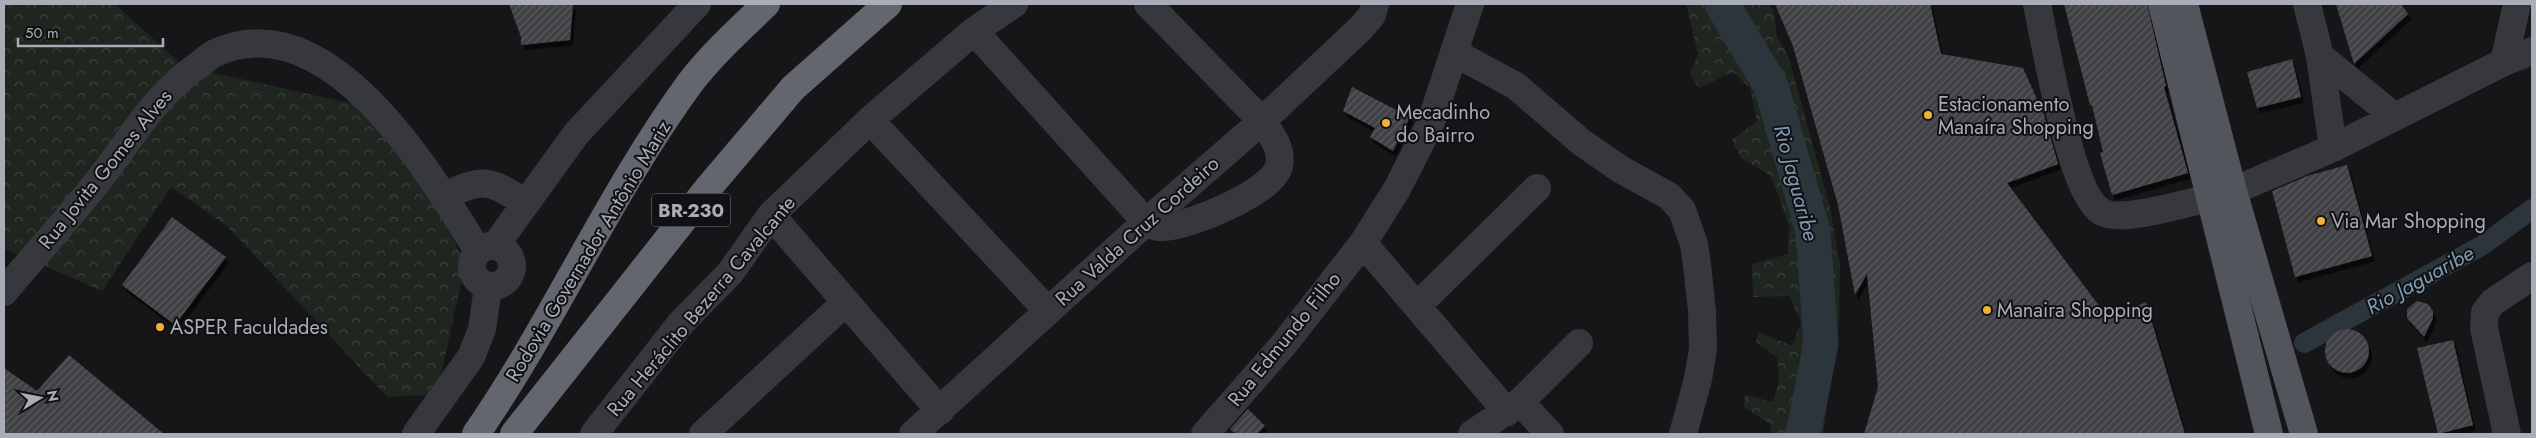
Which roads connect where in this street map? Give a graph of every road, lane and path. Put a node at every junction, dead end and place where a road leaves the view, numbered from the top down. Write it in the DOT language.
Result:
graph roads {
  1 [pos="697,4"];
  2 [pos="766,4"];
  3 [pos="888,4"];
  4 [pos="1014,4"];
  5 [pos="1375,4"];
  6 [pos="1470,4"];
  7 [pos="2037,4"];
  8 [pos="2162,4"];
  9 [pos="2184,4"];
  10 [pos="2307,4"];
  11 [pos="2517,4"];
  12 [pos="2529,4"];
  13 [pos="1162,8"];
  14 [pos="2532,9"];
  15 [pos="974,31"];
  16 [pos="2532,51"];
  17 [pos="1455,53"];
  18 [pos="2320,56"];
  19 [pos="2504,62"];
  20 [pos="2395,117"];
  21 [pos="870,120"];
  22 [pos="1262,121"];
  23 [pos="2333,148"];
  24 [pos="1537,188"];
  25 [pos="2221,195"];
  26 [pos="445,196"];
  27 [pos="526,203"];
  28 [pos="771,215"];
  29 [pos="1146,222"];
  30 [pos="1363,243"];
  31 [pos="486,248"];
  32 [pos="2532,276"];
  33 [pos="4,292"];
  34 [pos="846,302"];
  35 [pos="1417,306"];
  36 [pos="1048,311"];
  37 [pos="1579,343"];
  38 [pos="502,396"];
  39 [pos="1514,407"];
  40 [pos="940,411"];
  41 [pos="416,434"];
  42 [pos="463,434"];
  43 [pos="476,434"];
  44 [pos="514,434"];
  45 [pos="594,434"];
  46 [pos="703,434"];
  47 [pos="913,434"];
  48 [pos="1205,434"];
  49 [pos="1472,434"];
  50 [pos="1550,434"];
  51 [pos="1683,434"];
  52 [pos="2268,434"];
  53 [pos="2304,434"];
  54 [pos="2507,434"];
  1 -- 27 [label="street"];
  2 -- 38 [label="highway, Rodovia Governador Antônio Mariz / BR-230"];
  3 -- 44 [label="highway, Rodovia Governador Antônio Mariz / BR-230"];
  4 -- 15 [label="street, Rua Heráclito Bezerra Cavalcante"];
  5 -- 22 [label="street, Rua Valda Cruz Cordeiro"];
  6 -- 17 [label="street, Rua Edmundo Filho"];
  7 -- 25 [label="street"];
  8 -- 25 [label="main road"];
  9 -- 25 [label="main road"];
  10 -- 18 [label="street"];
  11 -- 19 [label="street"];
  12 -- 14 [label="street"];
  13 -- 22 [label="street"];
  15 -- 21 [label="street, Rua Heráclito Bezerra Cavalcante"];
  15 -- 29 [label="street"];
  16 -- 19 [label="street"];
  17 -- 30 [label="street, Rua Edmundo Filho"];
  17 -- 51 [label="street"];
  18 -- 20 [label="street"];
  18 -- 23 [label="street"];
  19 -- 20 [label="street"];
  20 -- 23 [label="street"];
  21 -- 28 [label="street, Rua Heráclito Bezerra Cavalcante"];
  21 -- 36 [label="street"];
  22 -- 29 [label="street, Rua Valda Cruz Cordeiro"];
  22 -- 29 [label="street"];
  23 -- 25 [label="street"];
  24 -- 35 [label="street"];
  25 -- 52 [label="main road"];
  25 -- 53 [label="main road"];
  26 -- 27 [label="street"];
  26 -- 31 [label="street, Rua Jovita Gomes Alves"];
  26 -- 33 [label="street, Rua Jovita Gomes Alves"];
  27 -- 31 [label="street"];
  28 -- 34 [label="street"];
  28 -- 45 [label="street, Rua Heráclito Bezerra Cavalcante"];
  29 -- 36 [label="street, Rua Valda Cruz Cordeiro"];
  30 -- 35 [label="street"];
  30 -- 48 [label="street, Rua Edmundo Filho"];
  31 -- 41 [label="street"];
  32 -- 54 [label="street"];
  34 -- 40 [label="street"];
  34 -- 46 [label="street"];
  35 -- 39 [label="street"];
  36 -- 40 [label="street, Rua Valda Cruz Cordeiro"];
  37 -- 39 [label="street"];
  38 -- 42 [label="highway"];
  38 -- 43 [label="highway, Rodovia Governador Antônio Mariz / BR-230"];
  39 -- 49 [label="street"];
  39 -- 50 [label="street"];
  40 -- 47 [label="street, Rua Valda Cruz Cordeiro"];
}
